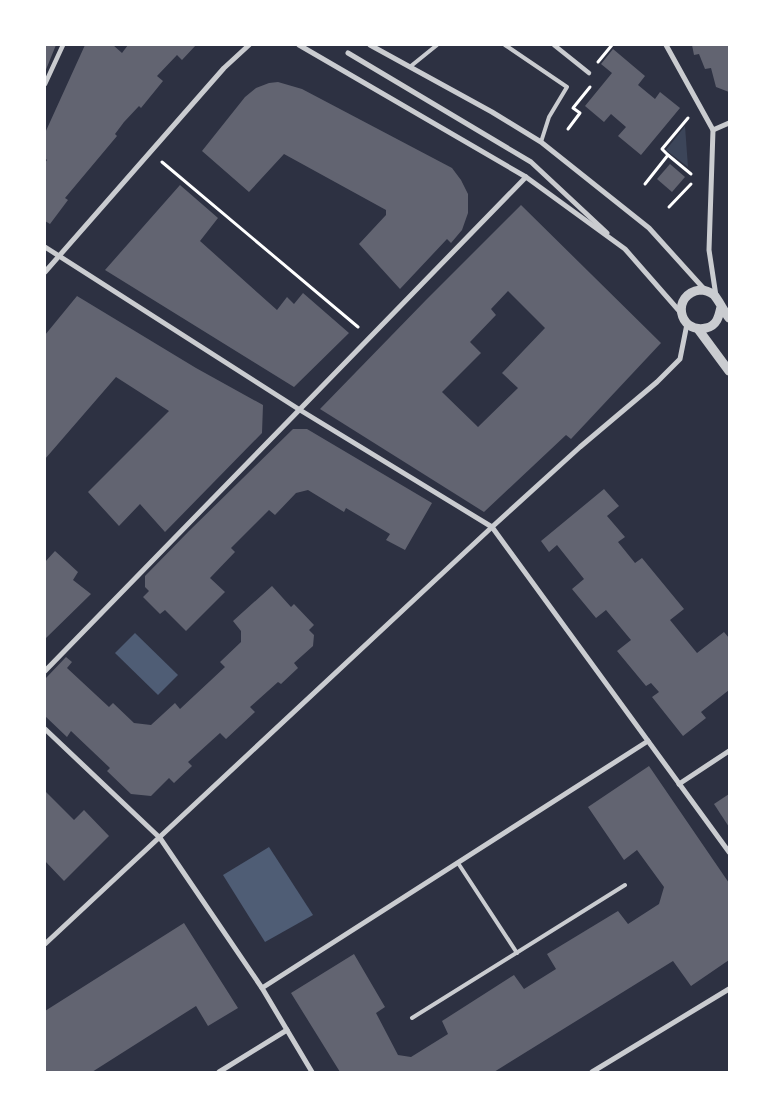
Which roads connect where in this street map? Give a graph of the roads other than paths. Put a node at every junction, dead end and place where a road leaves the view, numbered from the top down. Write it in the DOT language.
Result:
graph roads {
  1 [pos="63,45"];
  2 [pos="248,45"];
  3 [pos="299,45"];
  4 [pos="370,45"];
  5 [pos="437,45"];
  6 [pos="505,45"];
  7 [pos="554,45"];
  8 [pos="666,45"];
  9 [pos="348,53"];
  10 [pos="410,66"];
  11 [pos="589,73"];
  12 [pos="45,84"];
  13 [pos="729,123"];
  14 [pos="713,130"];
  15 [pos="541,142"];
  16 [pos="526,177"];
  17 [pos="45,247"];
  18 [pos="624,249"];
  19 [pos="59,256"];
  20 [pos="45,272"];
  21 [pos="705,290"];
  22 [pos="716,296"];
  23 [pos="721,307"];
  24 [pos="681,313"];
  25 [pos="729,318"];
  26 [pos="687,324"];
  27 [pos="698,329"];
  28 [pos="729,370"];
  29 [pos="300,410"];
  30 [pos="492,527"];
  31 [pos="45,671"];
  32 [pos="45,729"];
  33 [pos="648,741"];
  34 [pos="729,751"];
  35 [pos="679,784"];
  36 [pos="160,838"];
  37 [pos="729,852"];
  38 [pos="458,863"];
  39 [pos="625,885"];
  40 [pos="45,944"];
  41 [pos="517,952"];
  42 [pos="262,988"];
  43 [pos="729,989"];
  44 [pos="412,1018"];
  45 [pos="287,1030"];
  46 [pos="219,1072"];
  47 [pos="312,1072"];
  48 [pos="592,1072"];
  1 -- 12 [label="street"];
  2 -- 19 [label="street"];
  3 -- 16 [label="street"];
  4 -- 10 [label="street"];
  5 -- 10 [label="lane"];
  6 -- 15 [label="lane"];
  7 -- 11 [label="street"];
  8 -- 14 [label="street"];
  9 -- 18 [label="street"];
  10 -- 15 [label="street"];
  13 -- 14 [label="street"];
  14 -- 22 [label="street"];
  15 -- 21 [label="street"];
  16 -- 18 [label="street"];
  16 -- 29 [label="street"];
  17 -- 19 [label="street"];
  18 -- 24 [label="street"];
  19 -- 20 [label="street"];
  19 -- 29 [label="street"];
  21 -- 22 [label="street"];
  21 -- 24 [label="street"];
  22 -- 23 [label="street"];
  23 -- 25 [label="street"];
  23 -- 27 [label="street"];
  24 -- 26 [label="street"];
  26 -- 27 [label="street"];
  26 -- 30 [label="street"];
  27 -- 28 [label="street"];
  29 -- 30 [label="street"];
  29 -- 31 [label="street"];
  30 -- 33 [label="street"];
  30 -- 36 [label="street"];
  32 -- 36 [label="street"];
  33 -- 35 [label="street"];
  33 -- 38 [label="street"];
  34 -- 35 [label="street"];
  35 -- 37 [label="street"];
  36 -- 40 [label="street"];
  36 -- 42 [label="street"];
  38 -- 41 [label="lane"];
  38 -- 42 [label="street"];
  39 -- 41 [label="lane"];
  41 -- 44 [label="lane"];
  42 -- 45 [label="street"];
  43 -- 48 [label="street"];
  45 -- 46 [label="street"];
  45 -- 47 [label="street"];
}
